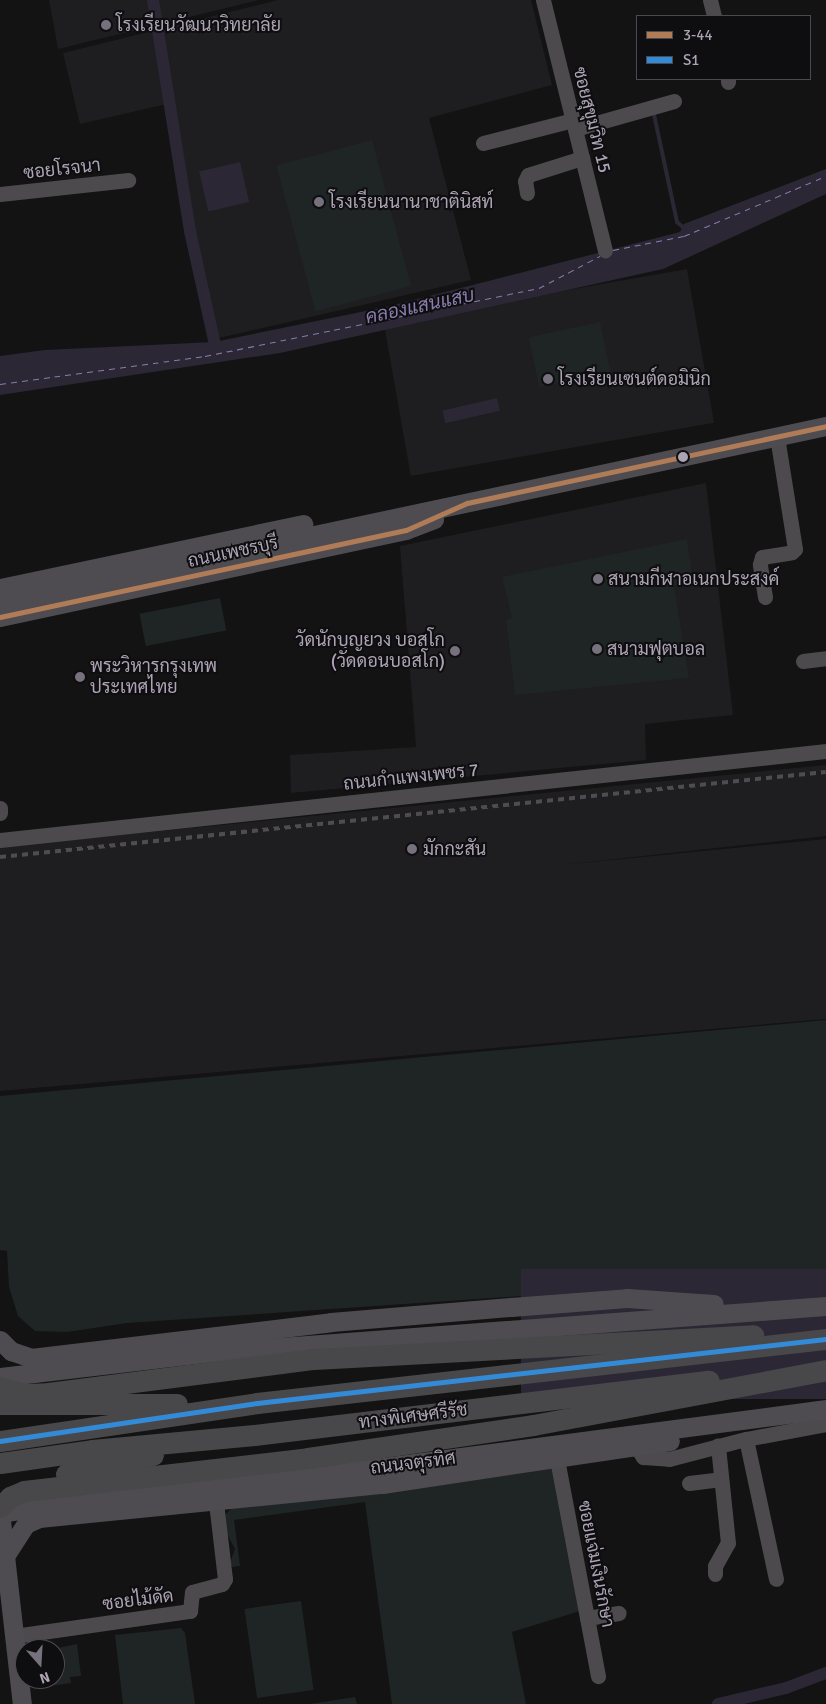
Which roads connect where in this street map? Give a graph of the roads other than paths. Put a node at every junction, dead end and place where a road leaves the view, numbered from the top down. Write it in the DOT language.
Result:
graph roads {
  1 [pos="543,0"];
  2 [pos="710,0"];
  3 [pos="714,15"];
  4 [pos="674,101"];
  5 [pos="574,125"];
  6 [pos="483,143"];
  7 [pos="582,158"];
  8 [pos="128,180"];
  9 [pos="527,193"];
  10 [pos="0,194"];
  11 [pos="605,250"];
  12 [pos="826,426"];
  13 [pos="777,436"];
  14 [pos="467,503"];
  15 [pos="18,584"];
  16 [pos="0,588"];
  17 [pos="764,597"];
  18 [pos="0,602"];
  19 [pos="21,613"];
  20 [pos="0,617"];
  21 [pos="826,658"];
  22 [pos="803,661"];
  23 [pos="826,751"];
  24 [pos="0,808"];
  25 [pos="0,814"];
  26 [pos="0,840"];
  27 [pos="826,1306"];
  28 [pos="777,1309"];
  29 [pos="826,1332"];
  30 [pos="826,1339"];
  31 [pos="0,1340"];
  32 [pos="826,1369"];
  33 [pos="0,1377"];
  34 [pos="0,1387"];
  35 [pos="257,1403"];
  36 [pos="0,1404"];
  37 [pos="826,1408"];
  38 [pos="771,1416"];
  39 [pos="826,1424"];
  40 [pos="254,1435"];
  41 [pos="746,1439"];
  42 [pos="0,1441"];
  43 [pos="718,1446"];
  44 [pos="637,1448"];
  45 [pos="557,1459"];
  46 [pos="0,1463"];
  47 [pos="721,1479"];
  48 [pos="689,1483"];
  49 [pos="0,1490"];
  50 [pos="216,1502"];
  51 [pos="0,1508"];
  52 [pos="0,1512"];
  53 [pos="5,1556"];
  54 [pos="715,1574"];
  55 [pos="776,1579"];
  56 [pos="619,1613"];
  57 [pos="587,1618"];
  58 [pos="14,1636"];
  59 [pos="598,1676"];
  60 [pos="22,1704"];
  1 -- 5 [label="street, ซอยสุขุมวิท 15"];
  2 -- 3 [label="street"];
  4 -- 5 [label="street"];
  5 -- 6 [label="street"];
  5 -- 7 [label="street, ซอยสุขุมวิท 15"];
  7 -- 9 [label="street"];
  7 -- 11 [label="street, ซอยสุขุมวิท 15"];
  8 -- 10 [label="street, ซอยโรจนา"];
  12 -- 13 [label="main road, ถนนเพชรบุรี"];
  13 -- 14 [label="main road, ถนนเพชรบุรี"];
  13 -- 17 [label="street"];
  14 -- 15 [label="main road, ถนนเพชรบุรี"];
  14 -- 18 [label="main road, ถนนเพชรบุรี"];
  14 -- 19 [label="main road, ถนนเพชรบุรี"];
  15 -- 16 [label="main road, ถนนเพชรบุรี"];
  15 -- 19 [label="main road"];
  19 -- 20 [label="main road, ถนนเพชรบุรี"];
  21 -- 22 [label="street"];
  23 -- 26 [label="street, ถนนกำแพงเพชร 7"];
  24 -- 25 [label="street"];
  27 -- 28 [label="main road"];
  28 -- 31 [label="main road"];
  28 -- 33 [label="main road"];
  29 -- 34 [label="highway"];
  30 -- 35 [label="highway, ทางพิเศษศรีรัช"];
  32 -- 40 [label="highway, ทางพิเศษศรีรัช"];
  32 -- 51 [label="highway"];
  35 -- 36 [label="highway"];
  35 -- 42 [label="highway, ทางพิเศษศรีรัช"];
  37 -- 38 [label="main road, ถนนจตุรทิศ"];
  38 -- 44 [label="main road"];
  38 -- 52 [label="main road, ถนนจตุรทิศ"];
  39 -- 41 [label="street"];
  40 -- 46 [label="highway, ทางพิเศษศรีรัช"];
  40 -- 49 [label="highway"];
  41 -- 43 [label="street"];
  41 -- 55 [label="street"];
  43 -- 44 [label="street"];
  43 -- 47 [label="street"];
  44 -- 45 [label="main road"];
  45 -- 50 [label="main road"];
  45 -- 57 [label="street, ซอยแจ่มเงินรักษา"];
  47 -- 48 [label="street"];
  47 -- 54 [label="street"];
  50 -- 53 [label="main road"];
  50 -- 58 [label="street, ซอยไม้ดัด"];
  52 -- 53 [label="main road"];
  53 -- 58 [label="main road"];
  56 -- 57 [label="street"];
  57 -- 59 [label="street, ซอยแจ่มเงินรักษา"];
  58 -- 60 [label="main road"];
}
